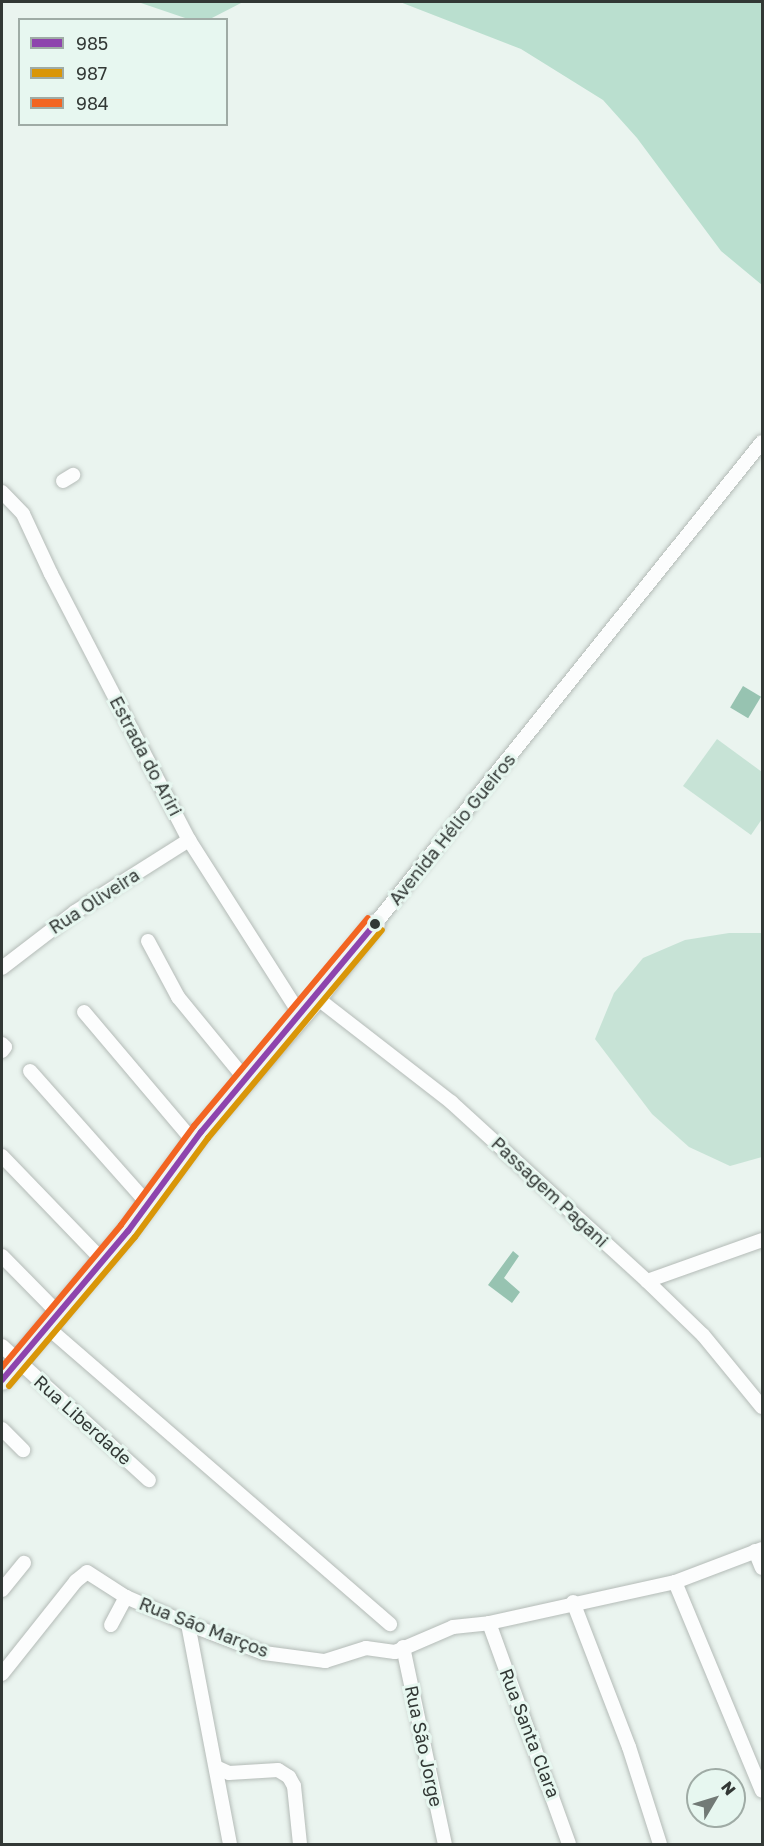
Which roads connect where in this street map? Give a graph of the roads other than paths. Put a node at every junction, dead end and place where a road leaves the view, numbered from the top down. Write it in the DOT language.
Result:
graph roads {
  1 [pos="762,442"];
  2 [pos="2,492"];
  3 [pos="189,840"];
  4 [pos="375,924"];
  5 [pos="148,941"];
  6 [pos="4,959"];
  7 [pos="317,998"];
  8 [pos="84,1012"];
  9 [pos="301,1016"];
  10 [pos="30,1071"];
  11 [pos="246,1080"];
  12 [pos="194,1142"];
  13 [pos="2,1156"];
  14 [pos="148,1204"];
  15 [pos="762,1240"];
  16 [pos="2,1256"];
  17 [pos="103,1261"];
  18 [pos="647,1281"];
  19 [pos="53,1321"];
  20 [pos="2,1346"];
  21 [pos="16,1362"];
  22 [pos="2,1380"];
  23 [pos="762,1407"];
  24 [pos="2,1429"];
  25 [pos="23,1450"];
  26 [pos="149,1480"];
  27 [pos="759,1550"];
  28 [pos="24,1563"];
  29 [pos="762,1568"];
  30 [pos="675,1582"];
  31 [pos="2,1590"];
  32 [pos="126,1597"];
  33 [pos="573,1602"];
  34 [pos="489,1623"];
  35 [pos="188,1624"];
  36 [pos="390,1624"];
  37 [pos="111,1625"];
  38 [pos="403,1647"];
  39 [pos="2,1674"];
  40 [pos="216,1767"];
  41 [pos="762,1791"];
  42 [pos="230,1845"];
  43 [pos="300,1845"];
  44 [pos="445,1845"];
  45 [pos="569,1845"];
  46 [pos="660,1845"];
  1 -- 4 [label="street, Avenida Hélio Gueiros"];
  2 -- 3 [label="street, Estrada do Ariri"];
  3 -- 6 [label="street, Rua Oliveira"];
  3 -- 9 [label="street, Estrada do Ariri"];
  4 -- 7 [label="main road, Avenida Hélio Gueiros"];
  5 -- 11 [label="street"];
  7 -- 9 [label="main road, Avenida Hélio Gueiros"];
  7 -- 18 [label="street, Passagem Pagani"];
  8 -- 12 [label="street"];
  9 -- 11 [label="main road, Avenida Hélio Gueiros"];
  10 -- 14 [label="street"];
  11 -- 12 [label="main road, Avenida Hélio Gueiros"];
  12 -- 14 [label="main road, Avenida Hélio Gueiros"];
  13 -- 17 [label="street"];
  14 -- 17 [label="main road, Avenida Hélio Gueiros"];
  15 -- 18 [label="street"];
  16 -- 19 [label="street"];
  17 -- 19 [label="main road, Avenida Hélio Gueiros"];
  18 -- 23 [label="street, Passagem Pagani"];
  19 -- 21 [label="main road, Avenida Hélio Gueiros"];
  19 -- 36 [label="street"];
  20 -- 21 [label="street, Rua Liberdade"];
  21 -- 22 [label="main road, Avenida Hélio Gueiros"];
  21 -- 26 [label="street, Rua Liberdade"];
  24 -- 25 [label="street"];
  27 -- 29 [label="street"];
  27 -- 30 [label="street"];
  28 -- 31 [label="street"];
  30 -- 33 [label="street"];
  30 -- 41 [label="street"];
  32 -- 35 [label="street, Rua São Marços"];
  32 -- 37 [label="street"];
  32 -- 39 [label="street, Rua São Marços"];
  33 -- 34 [label="street"];
  33 -- 46 [label="street"];
  34 -- 38 [label="street"];
  34 -- 45 [label="street, Rua Santa Clara"];
  35 -- 38 [label="street, Rua São Marços"];
  35 -- 40 [label="street"];
  38 -- 44 [label="street, Rua São Jorge"];
  40 -- 42 [label="street"];
  40 -- 43 [label="street"];
}
